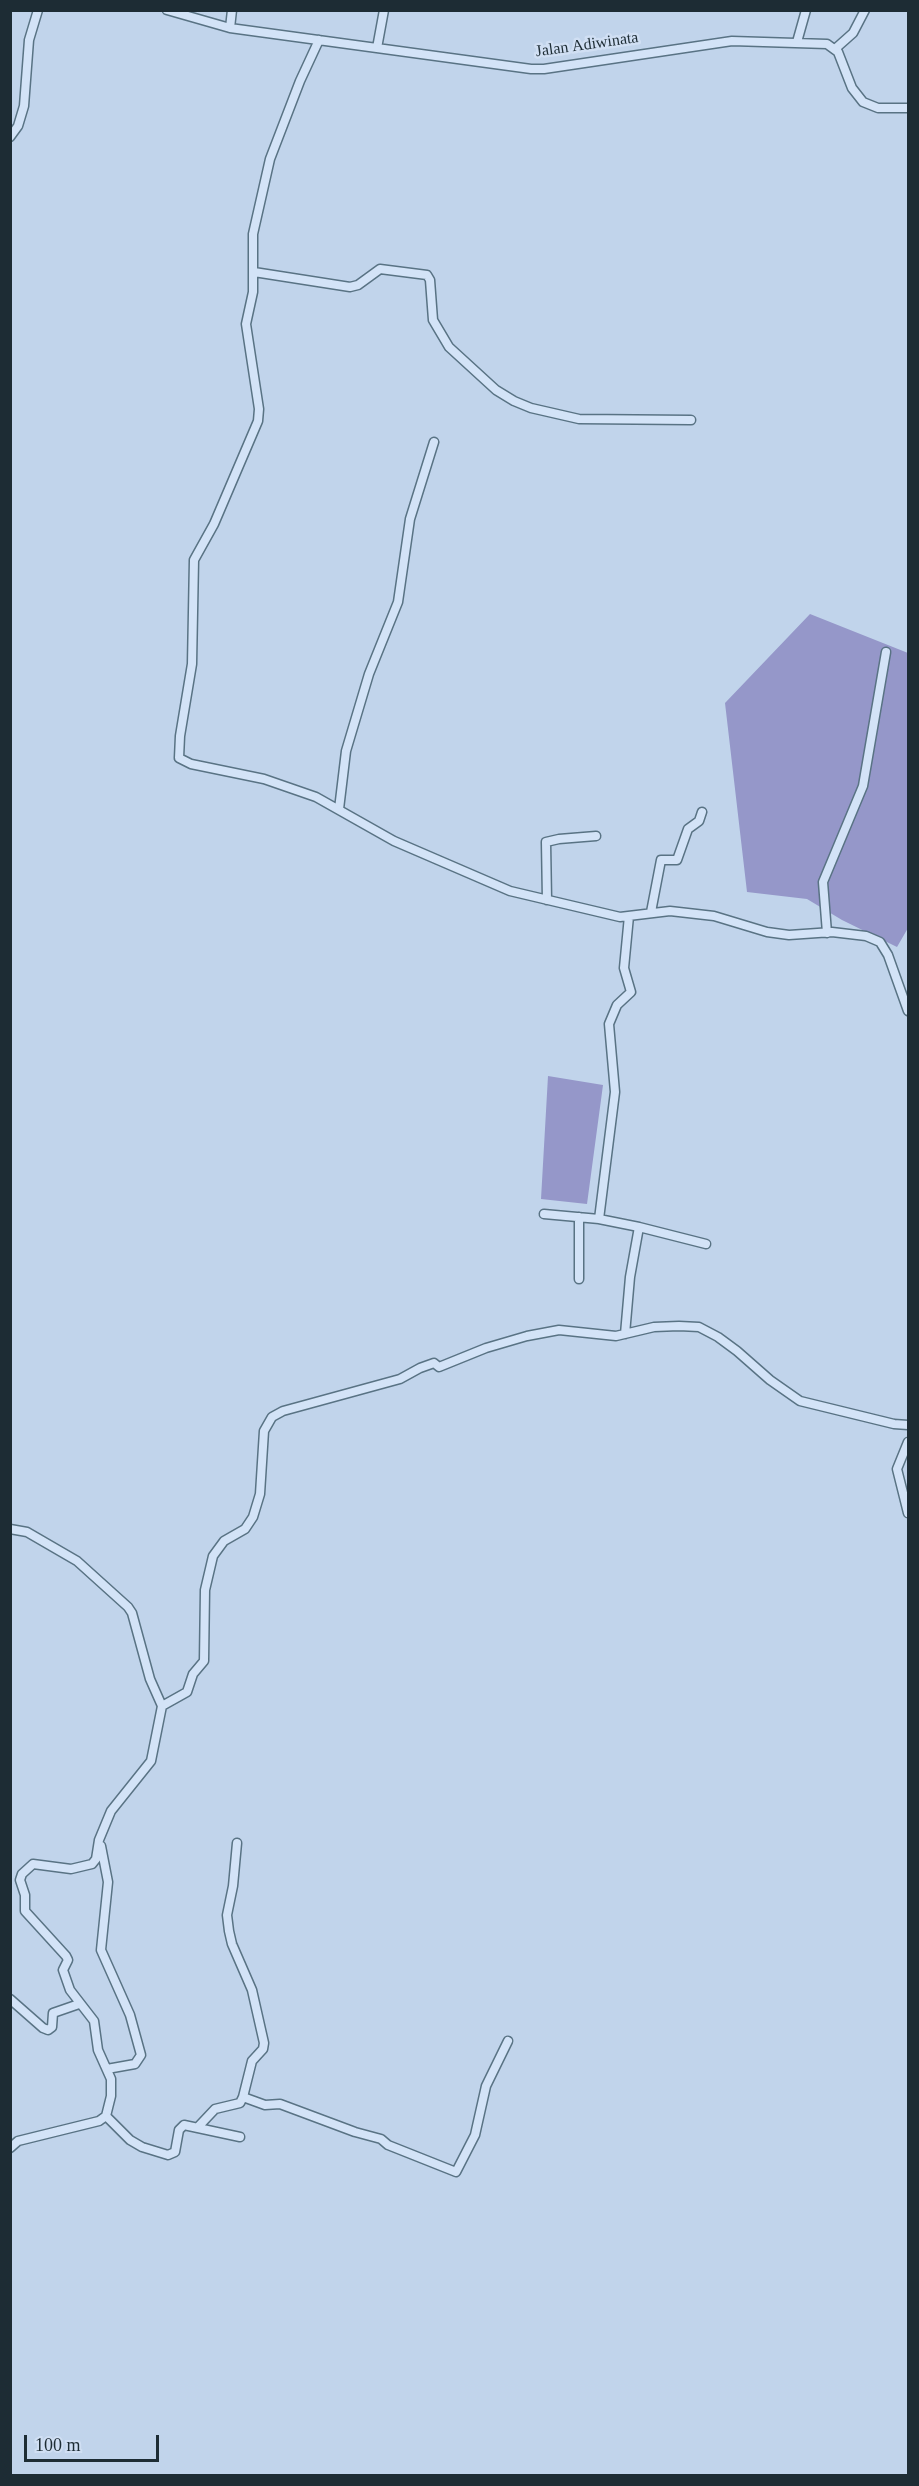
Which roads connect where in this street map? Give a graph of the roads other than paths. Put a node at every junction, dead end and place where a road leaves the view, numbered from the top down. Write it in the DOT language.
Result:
graph roads {
  1 [pos="38,10"];
  2 [pos="167,10"];
  3 [pos="232,10"];
  4 [pos="384,10"];
  5 [pos="806,10"];
  6 [pos="865,10"];
  7 [pos="230,28"];
  8 [pos="319,40"];
  9 [pos="798,42"];
  10 [pos="377,48"];
  11 [pos="835,48"];
  12 [pos="909,108"];
  13 [pos="10,137"];
  14 [pos="254,272"];
  15 [pos="691,420"];
  16 [pos="434,442"];
  17 [pos="886,652"];
  18 [pos="339,809"];
  19 [pos="702,812"];
  20 [pos="596,836"];
  21 [pos="547,900"];
  22 [pos="651,912"];
  23 [pos="629,916"];
  24 [pos="827,933"];
  25 [pos="909,1011"];
  26 [pos="544,1214"];
  27 [pos="579,1217"];
  28 [pos="599,1219"];
  29 [pos="639,1227"];
  30 [pos="706,1244"];
  31 [pos="579,1279"];
  32 [pos="625,1334"];
  33 [pos="909,1425"];
  34 [pos="909,1442"];
  35 [pos="909,1513"];
  36 [pos="10,1529"];
  37 [pos="162,1706"];
  38 [pos="99,1840"];
  39 [pos="237,1843"];
  40 [pos="10,1999"];
  41 [pos="79,2004"];
  42 [pos="508,2041"];
  43 [pos="107,2069"];
  44 [pos="243,2097"];
  45 [pos="106,2116"];
  46 [pos="198,2127"];
  47 [pos="240,2137"];
  48 [pos="10,2148"];
  1 -- 13 [label="street"];
  2 -- 7 [label="street, Jalan Adiwinata"];
  3 -- 7 [label="street"];
  4 -- 10 [label="street"];
  5 -- 9 [label="street"];
  6 -- 11 [label="street"];
  7 -- 8 [label="street, Jalan Adiwinata"];
  8 -- 10 [label="street, Jalan Adiwinata"];
  8 -- 14 [label="street"];
  9 -- 10 [label="street, Jalan Adiwinata"];
  9 -- 11 [label="street, Jalan Adiwinata"];
  11 -- 12 [label="street"];
  14 -- 15 [label="street"];
  14 -- 18 [label="street"];
  16 -- 18 [label="street"];
  17 -- 24 [label="street"];
  18 -- 21 [label="street"];
  19 -- 22 [label="street"];
  20 -- 21 [label="street"];
  21 -- 23 [label="street"];
  22 -- 23 [label="street"];
  22 -- 24 [label="street"];
  23 -- 28 [label="street"];
  24 -- 25 [label="street"];
  26 -- 27 [label="street"];
  27 -- 28 [label="street"];
  27 -- 31 [label="street"];
  28 -- 29 [label="street"];
  29 -- 30 [label="street"];
  29 -- 32 [label="street"];
  32 -- 33 [label="street"];
  32 -- 37 [label="street"];
  34 -- 35 [label="street"];
  36 -- 37 [label="street"];
  37 -- 38 [label="street"];
  38 -- 41 [label="street"];
  38 -- 43 [label="street"];
  39 -- 44 [label="street"];
  40 -- 41 [label="street"];
  41 -- 43 [label="street"];
  42 -- 44 [label="street"];
  43 -- 45 [label="street"];
  44 -- 46 [label="street"];
  45 -- 46 [label="street"];
  45 -- 48 [label="street"];
  46 -- 47 [label="street"];
}
